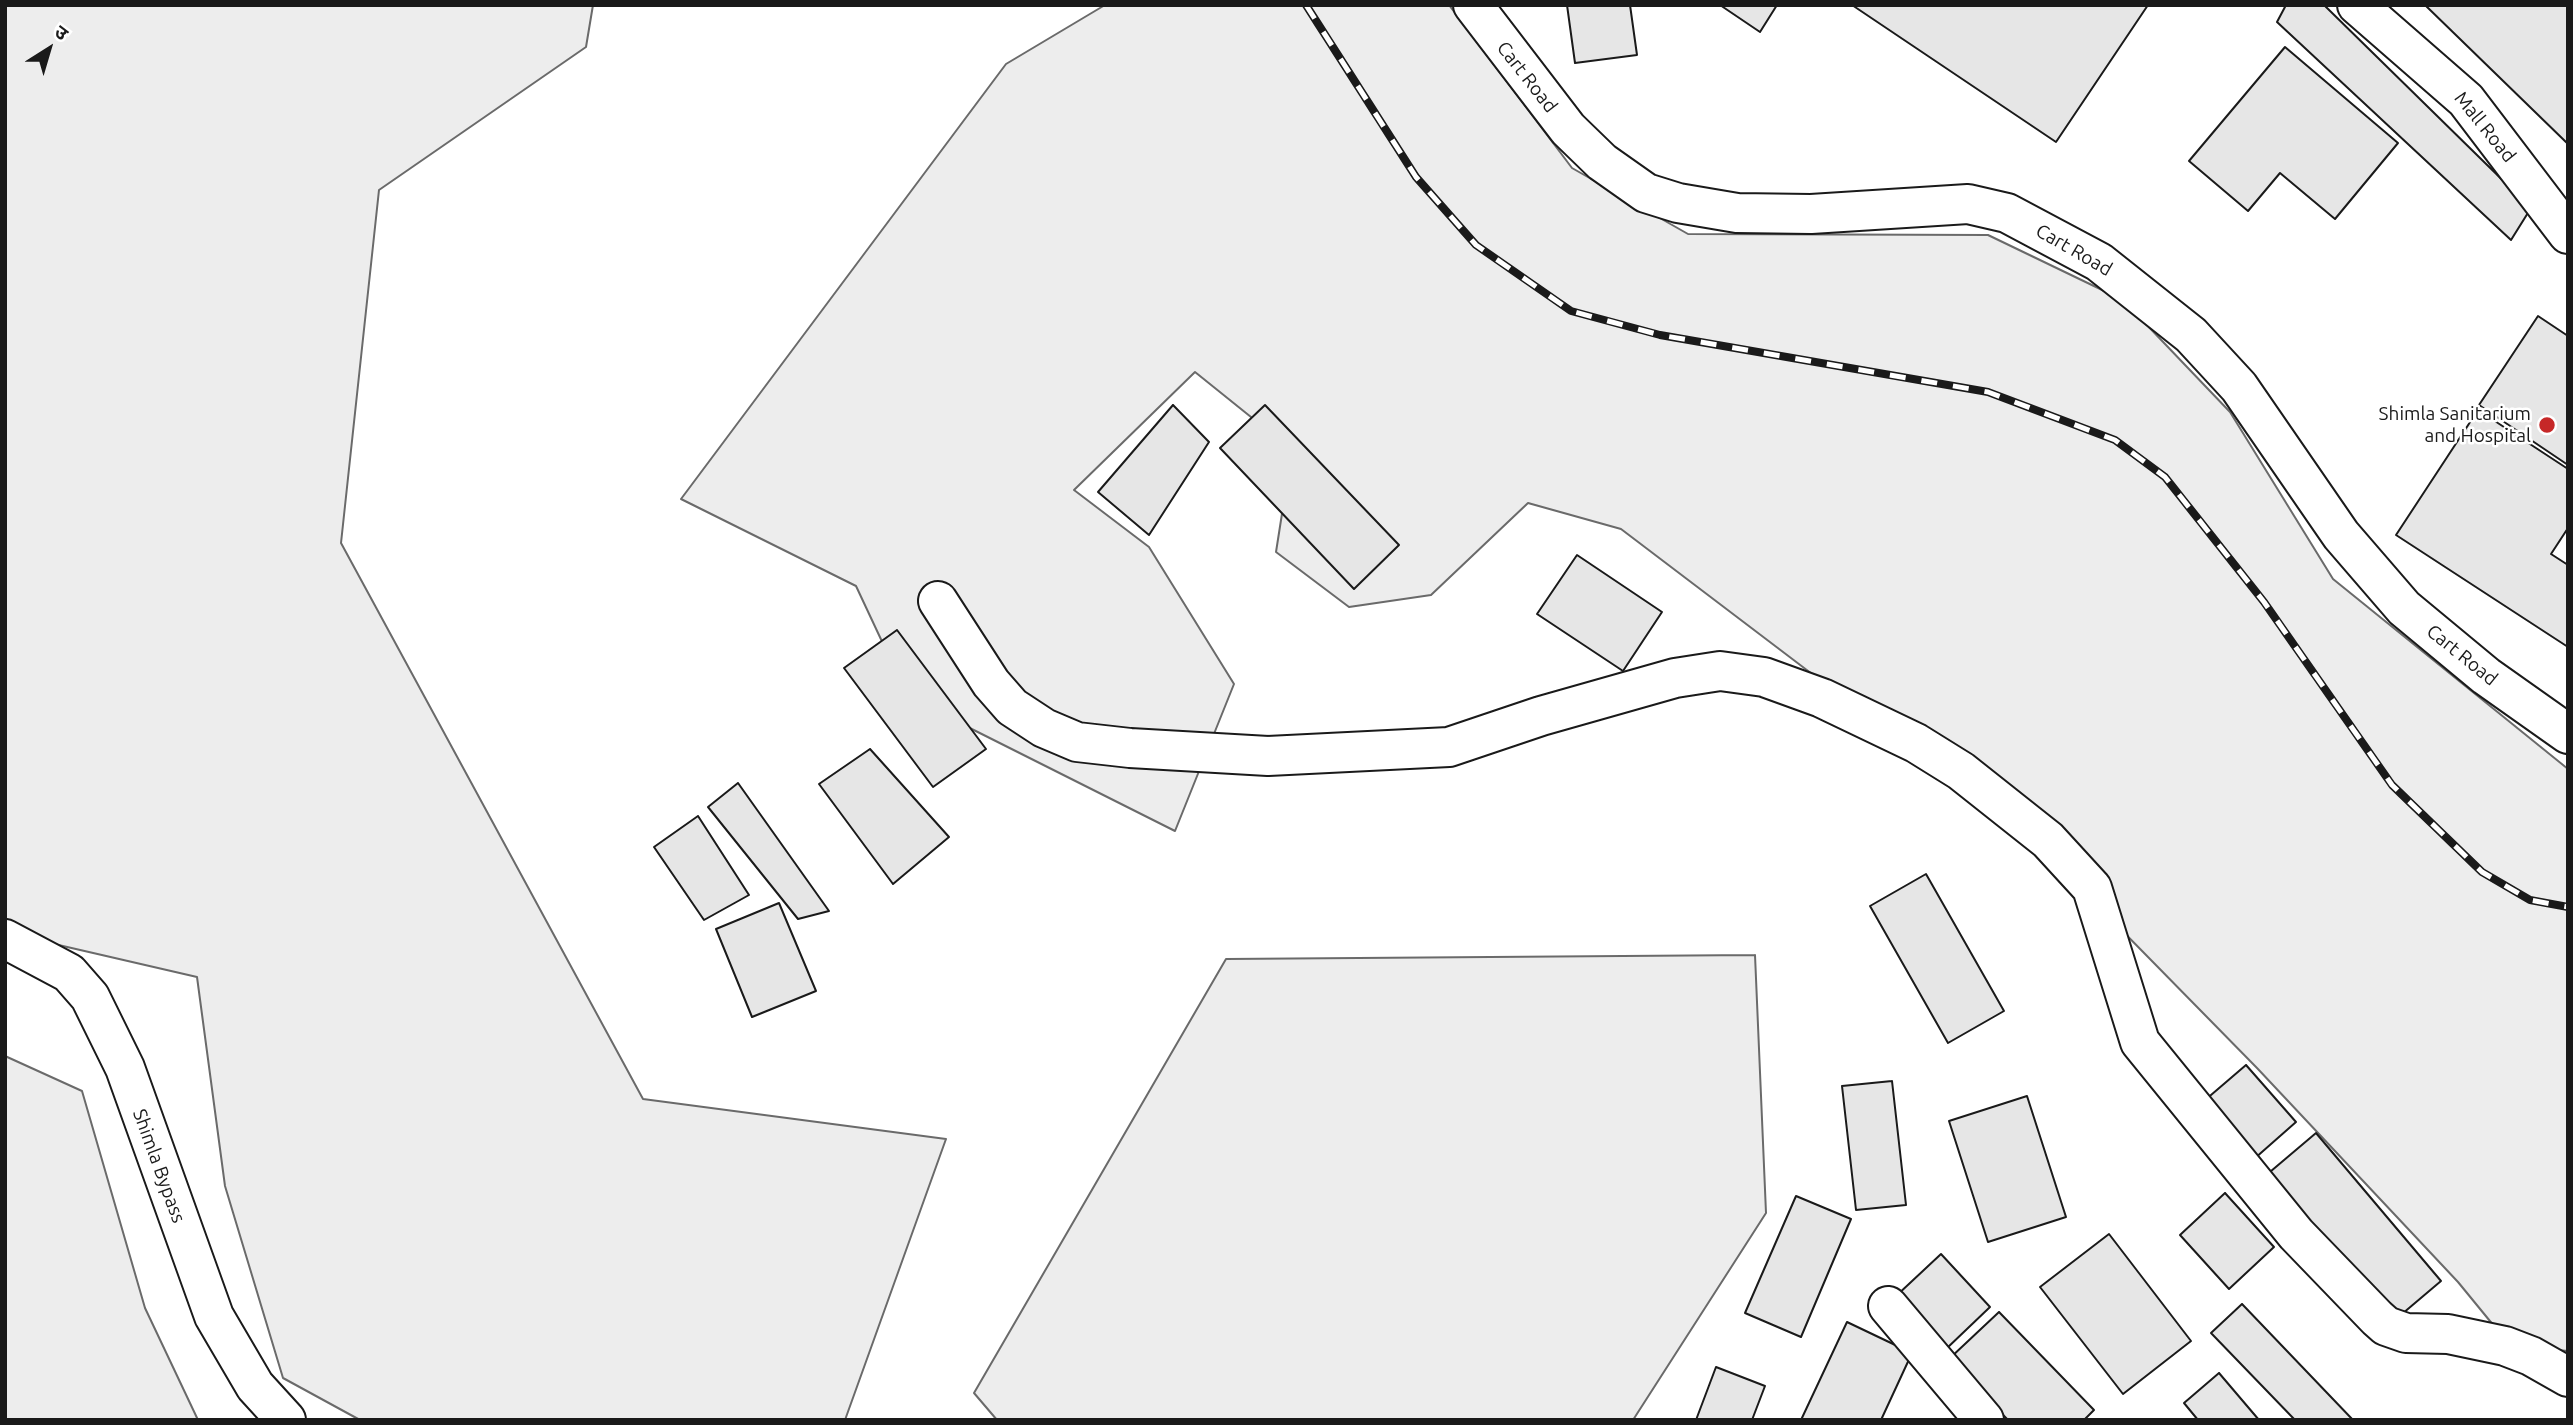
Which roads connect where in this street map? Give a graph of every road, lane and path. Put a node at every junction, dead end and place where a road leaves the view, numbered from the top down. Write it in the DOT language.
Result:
graph roads {
  1 [pos="1473,5"];
  2 [pos="2357,5"];
  3 [pos="2568,234"];
  4 [pos="938,601"];
  5 [pos="2568,734"];
  6 [pos="5,940"];
  7 [pos="1888,1306"];
  8 [pos="2568,1377"];
  9 [pos="286,1420"];
  10 [pos="1984,1420"];
  1 -- 5 [label="main road, Cart Road"];
  2 -- 3 [label="main road, Mall Road"];
  4 -- 8 [label="main road"];
  6 -- 9 [label="main road, Shimla Bypass"];
  7 -- 10 [label="main road"];
}
